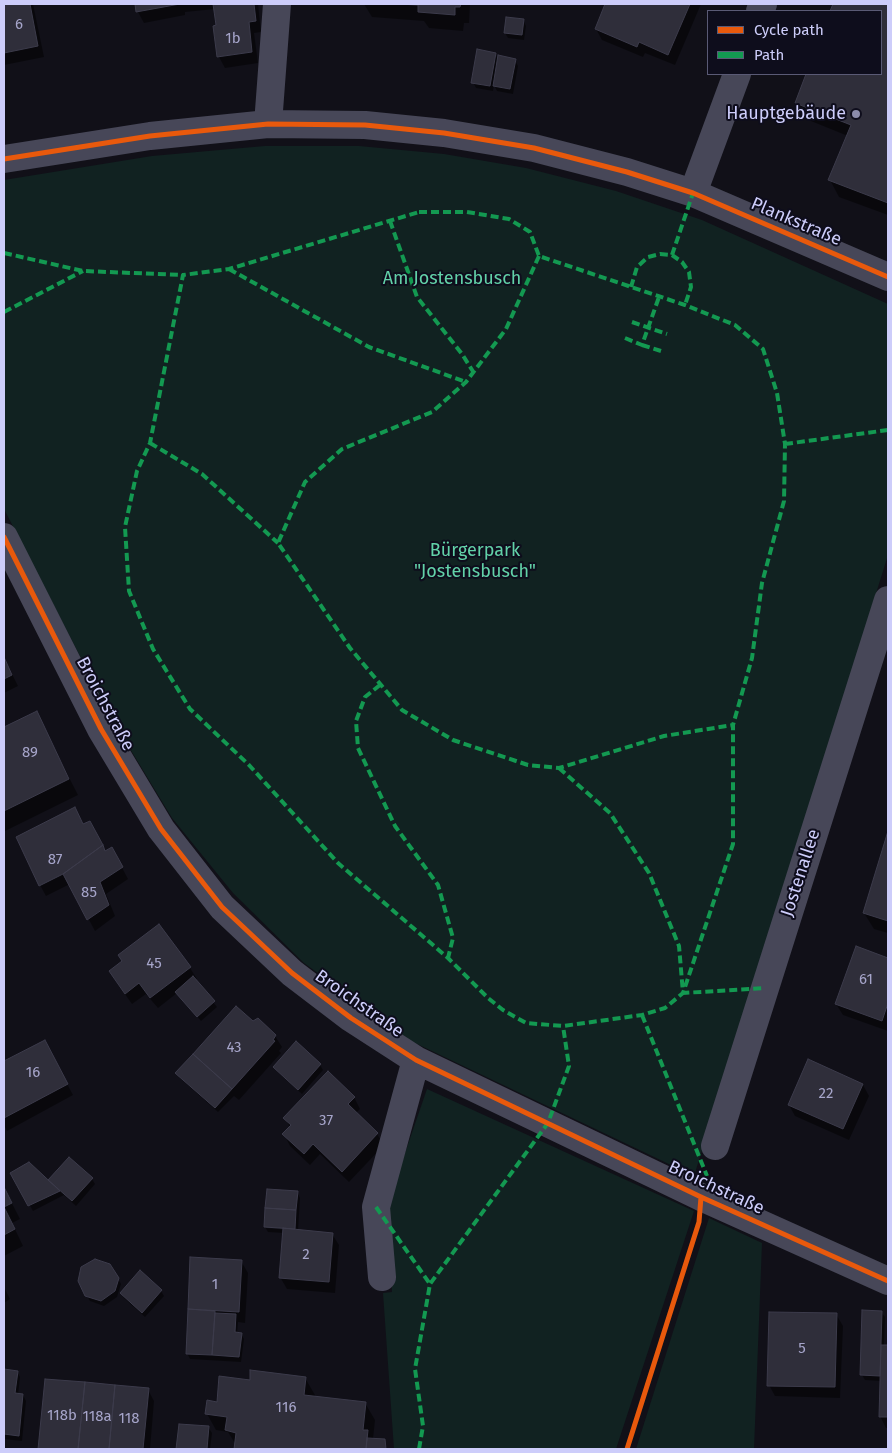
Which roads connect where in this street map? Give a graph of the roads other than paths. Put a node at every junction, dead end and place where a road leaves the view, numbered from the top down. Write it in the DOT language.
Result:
graph roads {
  1 [pos="277,4"];
  2 [pos="737,75"];
  3 [pos="268,124"];
  4 [pos="4,159"];
  5 [pos="693,193"];
  6 [pos="888,277"];
  7 [pos="4,537"];
  8 [pos="888,600"];
  9 [pos="416,1060"];
  10 [pos="715,1146"];
  11 [pos="382,1277"];
  12 [pos="888,1282"];
  1 -- 3 [label="street"];
  2 -- 5 [label="street"];
  3 -- 4 [label="street"];
  3 -- 5 [label="street"];
  5 -- 6 [label="street, Plankstraße"];
  7 -- 9 [label="street, Broichstraße"];
  8 -- 10 [label="street, Jostenallee"];
  9 -- 11 [label="street"];
  9 -- 12 [label="street, Broichstraße"];
}
